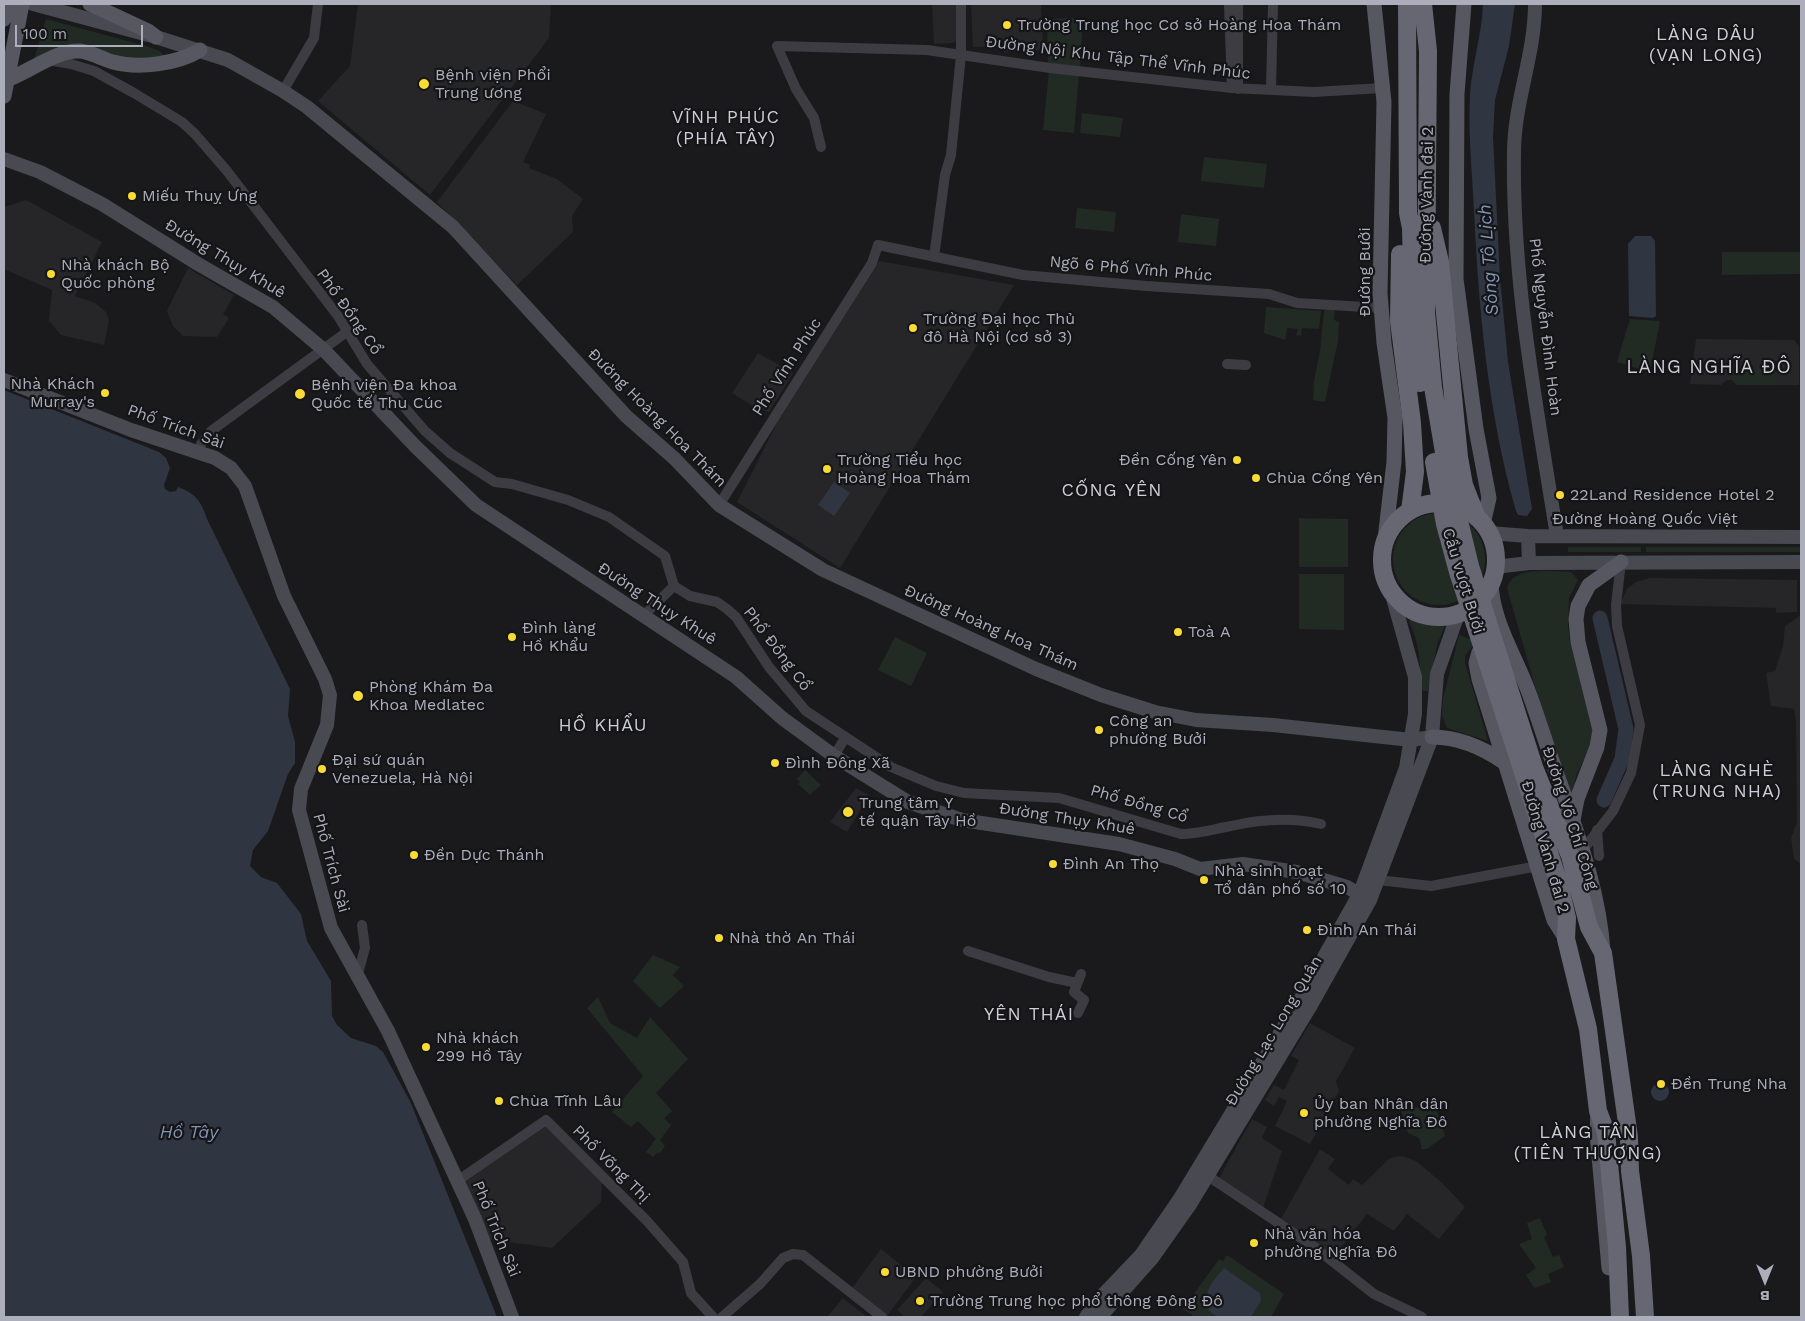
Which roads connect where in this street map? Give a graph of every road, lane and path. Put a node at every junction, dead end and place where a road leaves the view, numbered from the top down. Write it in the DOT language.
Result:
graph roads {
  1 [pos="12,4"];
  2 [pos="22,4"];
  3 [pos="32,4"];
  4 [pos="90,4"];
  5 [pos="318,4"];
  6 [pos="960,4"];
  7 [pos="1234,4"];
  8 [pos="1273,4"];
  9 [pos="1374,4"];
  10 [pos="1399,4"];
  11 [pos="1407,4"];
  12 [pos="1424,4"];
  13 [pos="1430,4"];
  14 [pos="1464,4"];
  15 [pos="1535,4"];
  16 [pos="4,19"];
  17 [pos="156,37"];
  18 [pos="1408,37"];
  19 [pos="200,50"];
  20 [pos="1428,51"];
  21 [pos="14,54"];
  22 [pos="961,55"];
  23 [pos="48,60"];
  24 [pos="9,79"];
  25 [pos="1383,88"];
  26 [pos="1235,89"];
  27 [pos="1271,90"];
  28 [pos="283,91"];
  29 [pos="4,96"];
  30 [pos="821,147"];
  31 [pos="4,159"];
  32 [pos="1408,212"];
  33 [pos="1427,216"];
  34 [pos="878,244"];
  35 [pos="934,257"];
  36 [pos="1382,308"];
  37 [pos="348,331"];
  38 [pos="324,350"];
  39 [pos="1227,364"];
  40 [pos="1246,365"];
  41 [pos="4,380"];
  42 [pos="1427,387"];
  43 [pos="199,452"];
  44 [pos="719,505"];
  45 [pos="1410,511"];
  46 [pos="1483,525"];
  47 [pos="1528,536"];
  48 [pos="1557,536"];
  49 [pos="1801,537"];
  50 [pos="1385,539"];
  51 [pos="1621,562"];
  52 [pos="1801,562"];
  53 [pos="1529,563"];
  54 [pos="1493,575"];
  55 [pos="674,586"];
  56 [pos="1391,591"];
  57 [pos="1458,614"];
  58 [pos="643,616"];
  59 [pos="1510,654"];
  60 [pos="1432,737"];
  61 [pos="845,738"];
  62 [pos="1411,740"];
  63 [pos="834,756"];
  64 [pos="1505,763"];
  65 [pos="1528,769"];
  66 [pos="1573,822"];
  67 [pos="1321,824"];
  68 [pos="1597,830"];
  69 [pos="1583,850"];
  70 [pos="1599,856"];
  71 [pos="1538,866"];
  72 [pos="1378,880"];
  73 [pos="1365,896"];
  74 [pos="362,925"];
  75 [pos="1567,946"];
  76 [pos="968,951"];
  77 [pos="1603,953"];
  78 [pos="357,977"];
  79 [pos="1078,1014"];
  80 [pos="1598,1111"];
  81 [pos="1230,1128"];
  82 [pos="1631,1151"];
  83 [pos="1208,1176"];
  84 [pos="457,1181"];
  85 [pos="1184,1203"];
  86 [pos="1113,1292"];
  87 [pos="512,1317"];
  88 [pos="713,1317"];
  89 [pos="722,1317"];
  90 [pos="882,1317"];
  91 [pos="1086,1317"];
  92 [pos="1100,1317"];
  93 [pos="1422,1317"];
  94 [pos="1611,1317"];
  95 [pos="1620,1317"];
  96 [pos="1645,1317"];
  97 [pos="1653,1317"];
  1 -- 16 [label="main road"];
  2 -- 21 [label="main road"];
  3 -- 17 [label="main road, Đường Hoàng Hoa Thám"];
  3 -- 21 [label="main road"];
  4 -- 17 [label="main road"];
  5 -- 28 [label="street"];
  6 -- 22 [label="street"];
  7 -- 26 [label="street"];
  8 -- 27 [label="street"];
  9 -- 25 [label="main road, Đường Bưởi"];
  10 -- 18 [label="highway"];
  11 -- 18 [label="highway, Đường Vành đai 2"];
  12 -- 20 [label="highway, Đường Vành đai 2"];
  13 -- 20 [label="highway"];
  14 -- 46 [label="main road"];
  15 -- 48 [label="main road, Phố Nguyễn Đình Hoàn"];
  17 -- 19 [label="main road, Đường Hoàng Hoa Thám"];
  18 -- 32 [label="highway, Đường Vành đai 2"];
  19 -- 23 [label="main road"];
  19 -- 28 [label="main road, Đường Hoàng Hoa Thám"];
  20 -- 33 [label="highway, Đường Vành đai 2"];
  21 -- 24 [label="main road"];
  22 -- 26 [label="street, Đường Nội Khu Tập Thể Vĩnh Phúc"];
  22 -- 30 [label="street, Đường Nội Khu Tập Thể Vĩnh Phúc"];
  22 -- 35 [label="street"];
  23 -- 24 [label="main road"];
  23 -- 37 [label="street, Phố Đồng Cổ"];
  24 -- 29 [label="main road"];
  25 -- 27 [label="street, Đường Nội Khu Tập Thể Vĩnh Phúc"];
  25 -- 36 [label="main road, Đường Bưởi"];
  26 -- 27 [label="street, Đường Nội Khu Tập Thể Vĩnh Phúc"];
  28 -- 44 [label="main road, Đường Hoàng Hoa Thám"];
  31 -- 38 [label="main road, Đường Thụy Khuê"];
  32 -- 42 [label="highway, Đường Vành đai 2"];
  32 -- 45 [label="highway"];
  33 -- 42 [label="highway, Đường Vành đai 2"];
  33 -- 46 [label="highway"];
  34 -- 35 [label="street, Ngõ 6 Phố Vĩnh Phúc"];
  34 -- 44 [label="street, Phố Vĩnh Phúc"];
  35 -- 36 [label="street, Ngõ 6 Phố Vĩnh Phúc"];
  36 -- 50 [label="main road, Đường Bưởi"];
  37 -- 38 [label="street"];
  37 -- 55 [label="street, Phố Đồng Cổ"];
  38 -- 43 [label="street"];
  38 -- 58 [label="main road, Đường Thụy Khuê"];
  39 -- 40 [label="street"];
  41 -- 43 [label="main road, Phố Trích Sài"];
  42 -- 65 [label="highway, Cầu vượt Bưởi"];
  43 -- 78 [label="main road, Phố Trích Sài"];
  44 -- 62 [label="main road, Đường Hoàng Hoa Thám"];
  45 -- 46 [label="highway"];
  45 -- 50 [label="highway"];
  46 -- 47 [label="main road, Đường Hoàng Quốc Việt"];
  46 -- 54 [label="highway"];
  47 -- 48 [label="main road, Đường Hoàng Quốc Việt"];
  47 -- 53 [label="main road"];
  48 -- 49 [label="main road, Đường Hoàng Quốc Việt"];
  50 -- 56 [label="highway"];
  51 -- 52 [label="main road"];
  51 -- 53 [label="main road"];
  51 -- 66 [label="main road"];
  51 -- 68 [label="street"];
  53 -- 54 [label="main road"];
  54 -- 57 [label="highway"];
  54 -- 59 [label="main road, Đường Võ Chí Công"];
  55 -- 58 [label="street"];
  55 -- 61 [label="street, Phố Đồng Cổ"];
  56 -- 57 [label="highway"];
  56 -- 62 [label="main road"];
  57 -- 60 [label="main road"];
  58 -- 63 [label="main road, Đường Thụy Khuê"];
  59 -- 64 [label="main road"];
  59 -- 66 [label="main road, Đường Võ Chí Công"];
  60 -- 62 [label="main road, Đường Hoàng Hoa Thám"];
  60 -- 64 [label="main road"];
  60 -- 72 [label="main road, Đường Lạc Long Quân"];
  61 -- 63 [label="street"];
  61 -- 67 [label="street, Phố Đồng Cổ"];
  62 -- 73 [label="main road, Đường Lạc Long Quân"];
  63 -- 73 [label="main road, Đường Thụy Khuê"];
  64 -- 71 [label="main road"];
  65 -- 75 [label="highway, Đường Vành đai 2"];
  65 -- 77 [label="highway, Đường Vành đai 2"];
  66 -- 69 [label="main road, Đường Võ Chí Công"];
  68 -- 69 [label="street"];
  68 -- 70 [label="street"];
  69 -- 77 [label="main road, Đường Võ Chí Công"];
  71 -- 72 [label="street"];
  71 -- 75 [label="main road"];
  72 -- 73 [label="main road, Đường Lạc Long Quân"];
  73 -- 81 [label="main road, Đường Lạc Long Quân"];
  74 -- 78 [label="street"];
  75 -- 80 [label="highway"];
  76 -- 79 [label="street"];
  77 -- 82 [label="highway, Đường Võ Chí Công"];
  78 -- 84 [label="main road, Phố Trích Sài"];
  80 -- 94 [label="main road"];
  80 -- 95 [label="highway"];
  81 -- 83 [label="main road, Đường Lạc Long Quân"];
  81 -- 85 [label="main road, Đường Lạc Long Quân"];
  82 -- 96 [label="highway, Đường Võ Chí Công"];
  82 -- 97 [label="main road, Đường Võ Chí Công"];
  83 -- 85 [label="main road, Đường Lạc Long Quân"];
  83 -- 93 [label="street"];
  84 -- 87 [label="main road, Phố Trích Sài"];
  84 -- 88 [label="street, Phố Võng Thị"];
  85 -- 86 [label="main road, Đường Lạc Long Quân"];
  86 -- 91 [label="main road, Đường Lạc Long Quân"];
  86 -- 92 [label="main road, Đường Lạc Long Quân"];
  89 -- 90 [label="street"];
}
